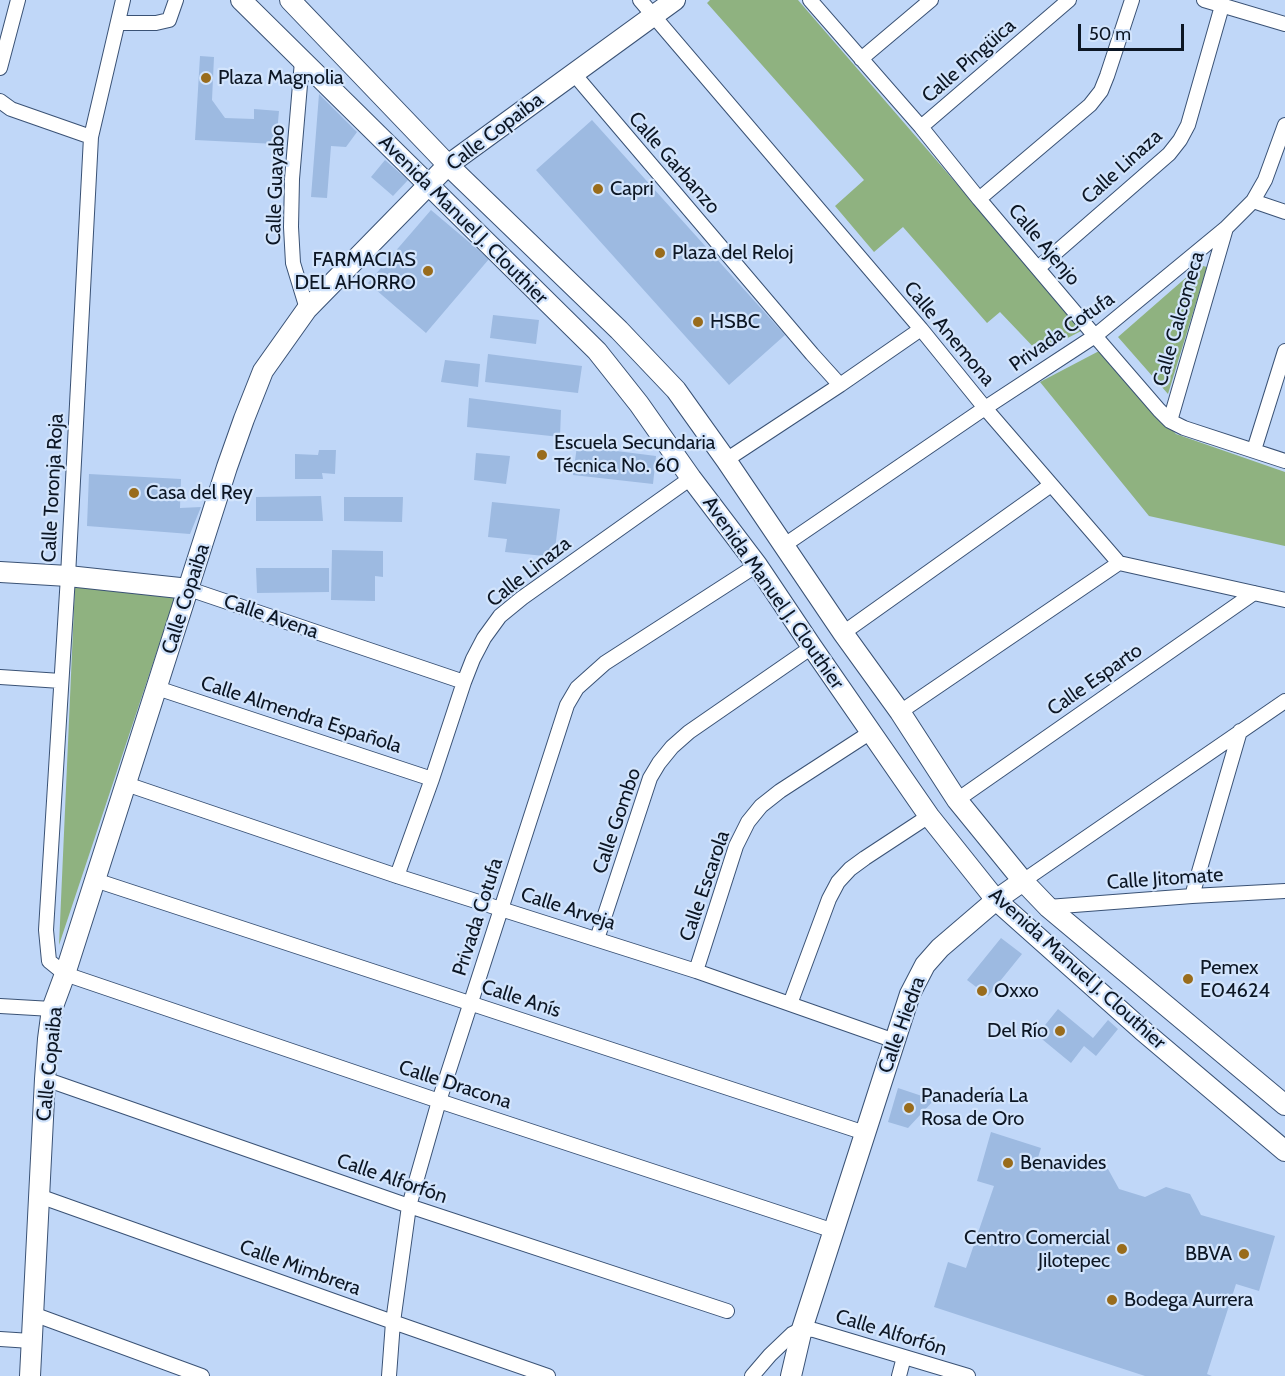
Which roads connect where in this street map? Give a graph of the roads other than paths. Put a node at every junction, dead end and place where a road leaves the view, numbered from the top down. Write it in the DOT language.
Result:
graph roads {
  1 [pos="18,0"];
  2 [pos="123,0"];
  3 [pos="176,0"];
  4 [pos="241,0"];
  5 [pos="640,0"];
  6 [pos="675,0"];
  7 [pos="810,0"];
  8 [pos="931,0"];
  9 [pos="1069,0"];
  10 [pos="1131,0"];
  11 [pos="1204,0"];
  12 [pos="299,3"];
  13 [pos="1222,6"];
  14 [pos="654,16"];
  15 [pos="118,23"];
  16 [pos="1285,24"];
  17 [pos="861,59"];
  18 [pos="302,61"];
  19 [pos="0,68"];
  20 [pos="574,74"];
  21 [pos="0,101"];
  22 [pos="1285,125"];
  23 [pos="921,127"];
  24 [pos="91,136"];
  25 [pos="448,165"];
  26 [pos="428,185"];
  27 [pos="980,199"];
  28 [pos="1253,201"];
  29 [pos="1285,212"];
  30 [pos="1226,228"];
  31 [pos="1038,268"];
  32 [pos="307,309"];
  33 [pos="921,329"];
  34 [pos="620,330"];
  35 [pos="1095,336"];
  36 [pos="597,351"];
  37 [pos="1285,351"];
  38 [pos="840,385"];
  39 [pos="985,408"];
  40 [pos="1170,421"];
  41 [pos="1254,450"];
  42 [pos="726,460"];
  43 [pos="1285,461"];
  44 [pos="691,478"];
  45 [pos="1051,485"];
  46 [pos="783,546"];
  47 [pos="1119,563"];
  48 [pos="757,565"];
  49 [pos="0,572"];
  50 [pos="68,576"];
  51 [pos="189,589"];
  52 [pos="1254,593"];
  53 [pos="1285,600"];
  54 [pos="843,633"];
  55 [pos="812,647"];
  56 [pos="0,677"];
  57 [pos="61,681"];
  58 [pos="464,682"];
  59 [pos="157,688"];
  60 [pos="1285,701"];
  61 [pos="900,712"];
  62 [pos="1240,731"];
  63 [pos="871,732"];
  64 [pos="432,779"];
  65 [pos="126,784"];
  66 [pos="957,800"];
  67 [pos="929,816"];
  68 [pos="398,876"];
  69 [pos="95,880"];
  70 [pos="1023,881"];
  71 [pos="1285,891"];
  72 [pos="1192,896"];
  73 [pos="996,900"];
  74 [pos="1047,907"];
  75 [pos="502,908"];
  76 [pos="597,939"];
  77 [pos="696,970"];
  78 [pos="65,974"];
  79 [pos="470,1003"];
  80 [pos="790,1004"];
  81 [pos="0,1006"];
  82 [pos="52,1009"];
  83 [pos="895,1041"];
  84 [pos="45,1079"];
  85 [pos="439,1101"];
  86 [pos="1285,1105"];
  87 [pos="865,1133"];
  88 [pos="1285,1151"];
  89 [pos="39,1196"];
  90 [pos="409,1206"];
  91 [pos="834,1231"];
  92 [pos="727,1311"];
  93 [pos="33,1314"];
  94 [pos="393,1322"];
  95 [pos="802,1329"];
  96 [pos="0,1339"];
  97 [pos="31,1341"];
  98 [pos="904,1357"];
  99 [pos="30,1376"];
  100 [pos="202,1376"];
  101 [pos="389,1376"];
  102 [pos="548,1376"];
  103 [pos="752,1376"];
  104 [pos="791,1376"];
  105 [pos="899,1376"];
  106 [pos="968,1376"];
  1 -- 19 [label="street"];
  2 -- 15 [label="street, Calle Toronja Roja"];
  3 -- 15 [label="street"];
  4 -- 18 [label="main road, Avenida Manuel J. Clouthier"];
  5 -- 14 [label="street, Calle Anemona"];
  6 -- 14 [label="main road, Calle Copaiba"];
  7 -- 17 [label="street, Calle Ajenjo"];
  8 -- 17 [label="street"];
  9 -- 23 [label="street, Calle Pingüica"];
  10 -- 27 [label="street"];
  11 -- 13 [label="street"];
  12 -- 25 [label="main road, Avenida Manuel J. Clouthier"];
  13 -- 16 [label="street"];
  13 -- 31 [label="street, Calle Linaza"];
  14 -- 20 [label="main road, Calle Copaiba"];
  14 -- 33 [label="street, Calle Anemona"];
  15 -- 24 [label="street, Calle Toronja Roja"];
  17 -- 23 [label="street, Calle Ajenjo"];
  18 -- 26 [label="main road, Avenida Manuel J. Clouthier"];
  18 -- 32 [label="street, Calle Guayabo"];
  20 -- 25 [label="main road, Calle Copaiba"];
  20 -- 38 [label="street, Calle Garbanzo"];
  21 -- 24 [label="street"];
  22 -- 28 [label="street, Privada Cotufa"];
  23 -- 27 [label="street, Calle Ajenjo"];
  24 -- 50 [label="street, Calle Toronja Roja"];
  25 -- 26 [label="main road, Calle Copaiba"];
  25 -- 34 [label="main road, Avenida Manuel J. Clouthier"];
  26 -- 32 [label="main road, Calle Copaiba"];
  26 -- 36 [label="main road, Avenida Manuel J. Clouthier"];
  27 -- 31 [label="street, Calle Ajenjo"];
  28 -- 29 [label="street"];
  28 -- 30 [label="street, Privada Cotufa"];
  30 -- 35 [label="street, Privada Cotufa"];
  30 -- 40 [label="street, Calle Calcomeca"];
  31 -- 35 [label="street, Calle Ajenjo"];
  32 -- 51 [label="main road, Calle Copaiba"];
  33 -- 38 [label="street"];
  33 -- 39 [label="street, Calle Anemona"];
  34 -- 36 [label="main road"];
  34 -- 42 [label="main road, Avenida Manuel J. Clouthier"];
  35 -- 39 [label="street, Privada Cotufa"];
  35 -- 40 [label="street, Calle Ajenjo"];
  36 -- 44 [label="main road, Avenida Manuel J. Clouthier"];
  37 -- 41 [label="street"];
  38 -- 42 [label="street"];
  39 -- 45 [label="street, Calle Anemona"];
  39 -- 46 [label="street, Privada Cotufa"];
  40 -- 41 [label="street, Calle Ajenjo"];
  41 -- 43 [label="street, Calle Ajenjo"];
  42 -- 46 [label="main road, Avenida Manuel J. Clouthier"];
  44 -- 48 [label="main road, Avenida Manuel J. Clouthier"];
  44 -- 58 [label="street, Calle Linaza"];
  45 -- 47 [label="street, Calle Anemona"];
  45 -- 54 [label="street"];
  46 -- 54 [label="main road, Avenida Manuel J. Clouthier"];
  47 -- 52 [label="street"];
  47 -- 61 [label="street"];
  48 -- 55 [label="main road, Avenida Manuel J. Clouthier"];
  48 -- 75 [label="street, Privada Cotufa"];
  49 -- 50 [label="main road, Calle Avena"];
  50 -- 51 [label="main road, Calle Avena"];
  50 -- 57 [label="street, Calle Toronja Roja"];
  51 -- 58 [label="street, Calle Avena"];
  51 -- 59 [label="main road, Calle Copaiba"];
  52 -- 53 [label="street"];
  52 -- 66 [label="street, Calle Esparto"];
  54 -- 61 [label="main road, Avenida Manuel J. Clouthier"];
  55 -- 63 [label="main road, Avenida Manuel J. Clouthier"];
  55 -- 76 [label="street, Calle Gombo"];
  56 -- 57 [label="street"];
  57 -- 78 [label="street, Calle Toronja Roja"];
  58 -- 64 [label="street, Calle Linaza"];
  59 -- 64 [label="street, Calle Almendra Española"];
  59 -- 65 [label="main road, Calle Copaiba"];
  60 -- 62 [label="street, Calle Hiedra"];
  61 -- 66 [label="main road, Avenida Manuel J. Clouthier"];
  62 -- 70 [label="street, Calle Hiedra"];
  62 -- 72 [label="street"];
  63 -- 67 [label="main road, Avenida Manuel J. Clouthier"];
  63 -- 77 [label="street, Calle Escarola"];
  64 -- 68 [label="street, Calle Linaza"];
  65 -- 68 [label="street, Calle Arveja"];
  65 -- 69 [label="main road, Calle Copaiba"];
  66 -- 70 [label="main road, Avenida Manuel J. Clouthier"];
  67 -- 73 [label="main road, Avenida Manuel J. Clouthier"];
  67 -- 80 [label="street"];
  68 -- 75 [label="street, Calle Arveja"];
  69 -- 78 [label="main road, Calle Copaiba"];
  69 -- 79 [label="street, Calle Anís"];
  70 -- 73 [label="main road, Calle Hiedra"];
  70 -- 74 [label="main road, Avenida Manuel J. Clouthier"];
  71 -- 72 [label="street, Calle Jitomate"];
  72 -- 74 [label="street, Calle Jitomate"];
  73 -- 83 [label="main road, Calle Hiedra"];
  73 -- 88 [label="main road, Avenida Manuel J. Clouthier"];
  74 -- 86 [label="main road, Avenida Manuel J. Clouthier"];
  75 -- 76 [label="street, Calle Arveja"];
  75 -- 79 [label="street, Privada Cotufa"];
  76 -- 77 [label="street, Calle Arveja"];
  77 -- 80 [label="street, Calle Arveja"];
  78 -- 82 [label="main road, Calle Copaiba"];
  78 -- 85 [label="street, Calle Dracona"];
  79 -- 85 [label="street, Privada Cotufa"];
  79 -- 87 [label="street, Calle Anís"];
  80 -- 83 [label="street, Calle Arveja"];
  81 -- 82 [label="street"];
  82 -- 84 [label="main road, Calle Copaiba"];
  83 -- 87 [label="main road, Calle Hiedra"];
  84 -- 89 [label="main road, Calle Copaiba"];
  84 -- 90 [label="street, Calle Alforfón"];
  85 -- 90 [label="street, Privada Cotufa"];
  85 -- 91 [label="street, Calle Dracona"];
  87 -- 91 [label="main road, Calle Hiedra"];
  89 -- 93 [label="main road, Calle Copaiba"];
  89 -- 94 [label="street, Calle Mimbrera"];
  90 -- 92 [label="street, Calle Alforfón"];
  90 -- 94 [label="street, Privada Cotufa"];
  91 -- 95 [label="main road, Calle Hiedra"];
  93 -- 97 [label="main road, Calle Copaiba"];
  93 -- 100 [label="street"];
  94 -- 101 [label="street, Privada Cotufa"];
  94 -- 102 [label="street, Calle Mimbrera"];
  95 -- 98 [label="street, Calle Alforfón"];
  95 -- 103 [label="street"];
  95 -- 104 [label="main road, Calle Hiedra"];
  96 -- 97 [label="street"];
  97 -- 99 [label="main road, Calle Copaiba"];
  98 -- 105 [label="street"];
  98 -- 106 [label="street, Calle Alforfón"];
}
